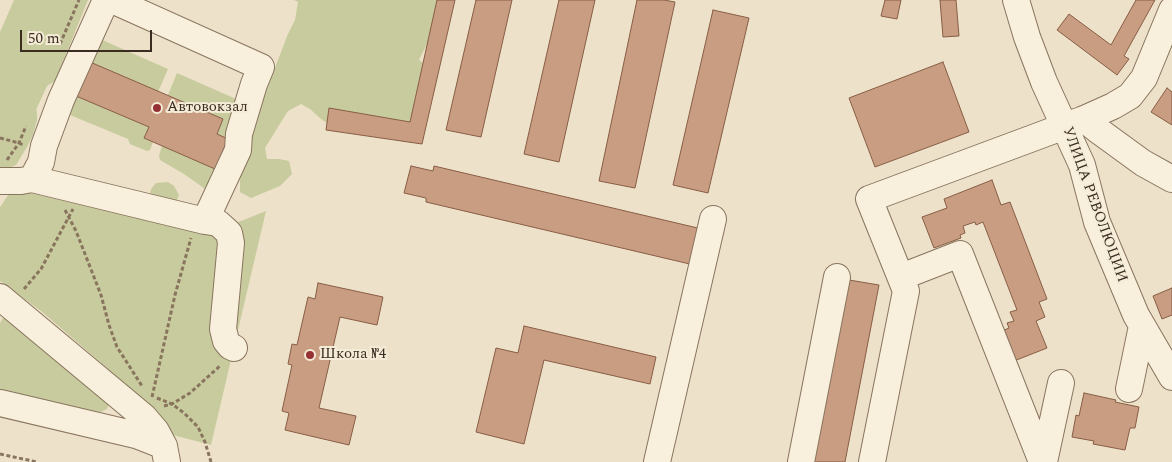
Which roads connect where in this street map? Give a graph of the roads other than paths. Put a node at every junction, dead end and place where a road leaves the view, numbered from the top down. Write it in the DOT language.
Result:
graph roads {
  1 [pos="106,0"];
  2 [pos="112,0"];
  3 [pos="1016,0"];
  4 [pos="1172,10"];
  5 [pos="1075,123"];
  6 [pos="42,175"];
  7 [pos="1172,179"];
  8 [pos="0,181"];
  9 [pos="713,219"];
  10 [pos="198,227"];
  11 [pos="837,277"];
  12 [pos="900,277"];
  13 [pos="11,294"];
  14 [pos="1142,326"];
  15 [pos="230,353"];
  16 [pos="1172,377"];
  17 [pos="1061,383"];
  18 [pos="1129,389"];
  19 [pos="0,403"];
  20 [pos="166,454"];
  21 [pos="657,462"];
  22 [pos="801,462"];
  23 [pos="872,462"];
  24 [pos="1043,462"];
  1 -- 6 [label="street"];
  2 -- 10 [label="street"];
  3 -- 5 [label="street, УЛИЦА РЕВОЛЮЦИИ"];
  4 -- 5 [label="street"];
  5 -- 7 [label="street"];
  5 -- 12 [label="street"];
  5 -- 14 [label="street, УЛИЦА РЕВОЛЮЦИИ"];
  6 -- 8 [label="street"];
  6 -- 10 [label="street"];
  9 -- 21 [label="street"];
  10 -- 15 [label="street"];
  11 -- 22 [label="street"];
  12 -- 23 [label="street"];
  12 -- 24 [label="street"];
  13 -- 20 [label="street"];
  14 -- 16 [label="street, УЛИЦА РЕВОЛЮЦИИ"];
  14 -- 18 [label="street"];
  17 -- 24 [label="street"];
  19 -- 20 [label="street"];
}
